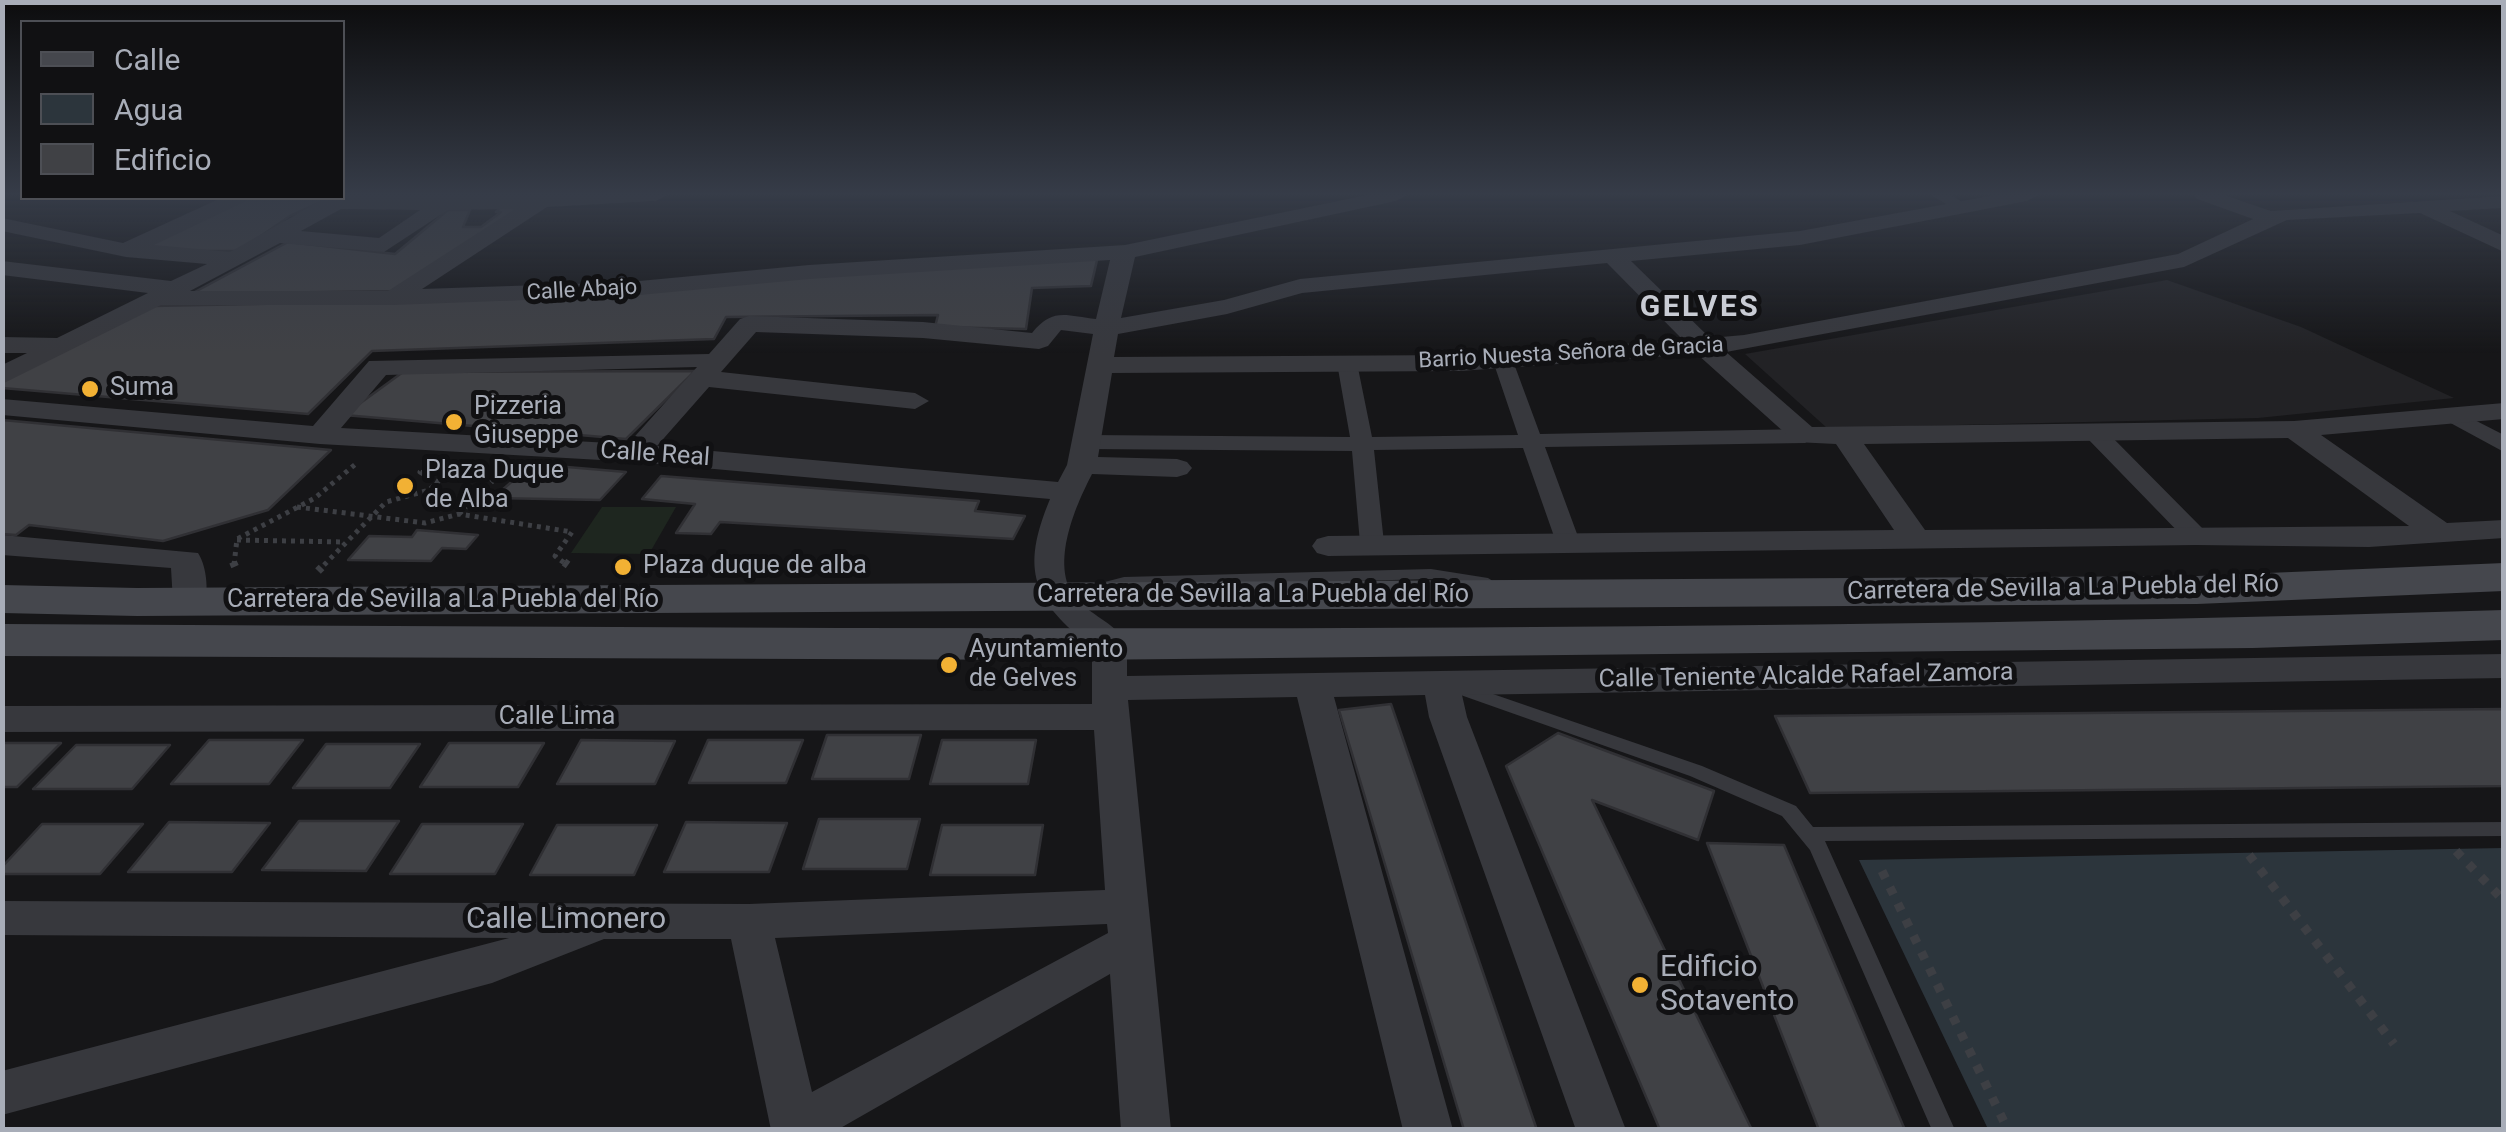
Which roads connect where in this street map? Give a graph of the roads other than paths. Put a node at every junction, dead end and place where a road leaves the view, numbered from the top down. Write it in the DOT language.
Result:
graph roads {
  1 [pos="116,248"];
  2 [pos="131,248"];
  3 [pos="255,248"];
  4 [pos="465,248"];
  5 [pos="1145,248"];
  6 [pos="1684,248"];
  7 [pos="2210,248"];
  8 [pos="126,250"];
  9 [pos="1125,252"];
  10 [pos="1611,254"];
  11 [pos="234,260"];
  12 [pos="2,268"];
  13 [pos="166,294"];
  14 [pos="393,298"];
  15 [pos="1107,328"];
  16 [pos="2,345"];
  17 [pos="62,346"];
  18 [pos="1706,348"];
  19 [pos="1502,361"];
  20 [pos="1347,363"];
  21 [pos="1101,366"];
  22 [pos="710,371"];
  23 [pos="2,376"];
  24 [pos="916,401"];
  25 [pos="2,407"];
  26 [pos="2504,410"];
  27 [pos="2453,415"];
  28 [pos="2294,430"];
  29 [pos="2095,432"];
  30 [pos="320,435"];
  31 [pos="1805,436"];
  32 [pos="1845,437"];
  33 [pos="1532,442"];
  34 [pos="1362,444"];
  35 [pos="2504,445"];
  36 [pos="636,453"];
  37 [pos="1078,466"];
  38 [pos="1177,468"];
  39 [pos="2504,529"];
  40 [pos="2441,534"];
  41 [pos="2196,536"];
  42 [pos="1916,539"];
  43 [pos="1568,542"];
  44 [pos="1372,543"];
  45 [pos="2,545"];
  46 [pos="1328,546"];
  47 [pos="2504,577"];
  48 [pos="1057,598"];
  49 [pos="2,599"];
  50 [pos="190,602"];
  51 [pos="2504,625"];
  52 [pos="2,640"];
  53 [pos="2504,666"];
  54 [pos="1441,682"];
  55 [pos="1110,683"];
  56 [pos="1312,684"];
  57 [pos="2,720"];
  58 [pos="2504,829"];
  59 [pos="1808,834"];
  60 [pos="2,918"];
  61 [pos="606,919"];
  62 [pos="749,922"];
  63 [pos="1131,923"];
  64 [pos="2,1093"];
  65 [pos="1146,1130"];
  66 [pos="1428,1130"];
  67 [pos="1601,1130"];
  68 [pos="1944,1130"];
  1 -- 8 [label="street"];
  2 -- 8 [label="street"];
  3 -- 11 [label="street"];
  4 -- 14 [label="street"];
  5 -- 9 [label="street, Calle Abajo"];
  6 -- 10 [label="street"];
  7 -- 18 [label="street, Barrio Nuesta Señora de Gracia"];
  8 -- 11 [label="street"];
  9 -- 14 [label="street, Calle Abajo"];
  9 -- 15 [label="street"];
  10 -- 15 [label="street"];
  10 -- 18 [label="street"];
  11 -- 13 [label="street"];
  12 -- 13 [label="street, Calle Abajo"];
  13 -- 14 [label="street, Calle Abajo"];
  13 -- 17 [label="street"];
  15 -- 21 [label="street"];
  15 -- 22 [label="street"];
  16 -- 17 [label="street"];
  17 -- 23 [label="street"];
  18 -- 19 [label="street, Barrio Nuesta Señora de Gracia"];
  18 -- 31 [label="street"];
  19 -- 20 [label="street, Barrio Nuesta Señora de Gracia"];
  19 -- 33 [label="street"];
  20 -- 21 [label="street, Barrio Nuesta Señora de Gracia"];
  20 -- 34 [label="street"];
  21 -- 37 [label="street"];
  22 -- 24 [label="street"];
  22 -- 30 [label="street"];
  22 -- 36 [label="street"];
  25 -- 30 [label="street, Calle Real"];
  26 -- 27 [label="street"];
  27 -- 28 [label="street"];
  27 -- 35 [label="street"];
  28 -- 29 [label="street"];
  28 -- 40 [label="street"];
  29 -- 32 [label="street"];
  29 -- 41 [label="street"];
  30 -- 36 [label="street, Calle Real"];
  31 -- 32 [label="street"];
  31 -- 33 [label="street"];
  32 -- 42 [label="street"];
  33 -- 34 [label="street"];
  33 -- 43 [label="street"];
  34 -- 37 [label="street"];
  34 -- 44 [label="street"];
  36 -- 37 [label="street, Calle Real"];
  37 -- 38 [label="street, Calle Real"];
  37 -- 48 [label="street"];
  39 -- 40 [label="street"];
  40 -- 41 [label="street"];
  41 -- 42 [label="street"];
  42 -- 43 [label="street"];
  43 -- 44 [label="street"];
  44 -- 46 [label="street"];
  45 -- 50 [label="street"];
  47 -- 48 [label="main road, Carretera de Sevilla a La Puebla del Río"];
  48 -- 50 [label="main road, Carretera de Sevilla a La Puebla del Río"];
  48 -- 55 [label="street"];
  49 -- 50 [label="main road, Carretera de Sevilla a La Puebla del Río"];
  51 -- 55 [label="main road, Carretera de Sevilla a La Puebla del Río"];
  52 -- 55 [label="main road, Carretera de Sevilla a La Puebla del Río"];
  53 -- 54 [label="street, Calle Teniente Alcalde Rafael Zamora"];
  54 -- 56 [label="street, Calle Teniente Alcalde Rafael Zamora"];
  54 -- 59 [label="lane"];
  54 -- 67 [label="street"];
  55 -- 56 [label="street, Calle Teniente Alcalde Rafael Zamora"];
  55 -- 57 [label="street, Calle Lima"];
  55 -- 63 [label="street"];
  56 -- 66 [label="street"];
  58 -- 59 [label="lane"];
  59 -- 68 [label="lane"];
  60 -- 61 [label="street, Calle Limonero"];
  61 -- 62 [label="street, Calle Limonero"];
  61 -- 64 [label="street"];
  62 -- 63 [label="street, Calle Limonero"];
  62 -- 63 [label="street"];
  63 -- 65 [label="street"];
}
